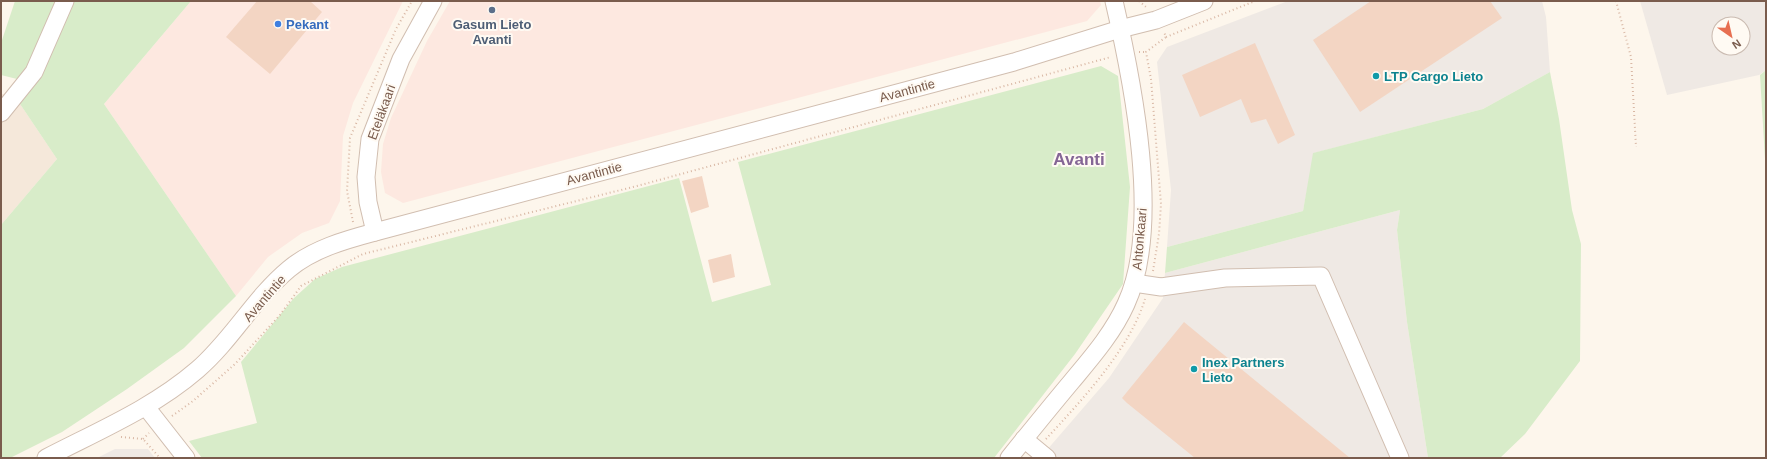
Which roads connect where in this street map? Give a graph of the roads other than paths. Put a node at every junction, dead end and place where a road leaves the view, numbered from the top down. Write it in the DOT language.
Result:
graph roads {
  1 [pos="65,1"];
  2 [pos="433,1"];
  3 [pos="1114,1"];
  4 [pos="1204,1"];
  5 [pos="1120,28"];
  6 [pos="1,113"];
  7 [pos="375,232"];
  8 [pos="1134,283"];
  9 [pos="146,407"];
  10 [pos="1024,439"];
  11 [pos="46,458"];
  12 [pos="186,458"];
  13 [pos="1009,458"];
  14 [pos="1047,458"];
  15 [pos="1400,458"];
  1 -- 6 [label="street"];
  2 -- 7 [label="street, Eteläkaari"];
  3 -- 5 [label="street"];
  4 -- 5 [label="street, Avantintie"];
  5 -- 7 [label="street, Avantintie"];
  5 -- 8 [label="street, Ahtonkaari"];
  7 -- 9 [label="street, Avantintie"];
  8 -- 10 [label="street, Ahtonkaari"];
  8 -- 15 [label="street"];
  9 -- 11 [label="street, Avantintie"];
  9 -- 12 [label="street"];
  10 -- 13 [label="street, Ahtonkaari"];
  10 -- 14 [label="street"];
}
